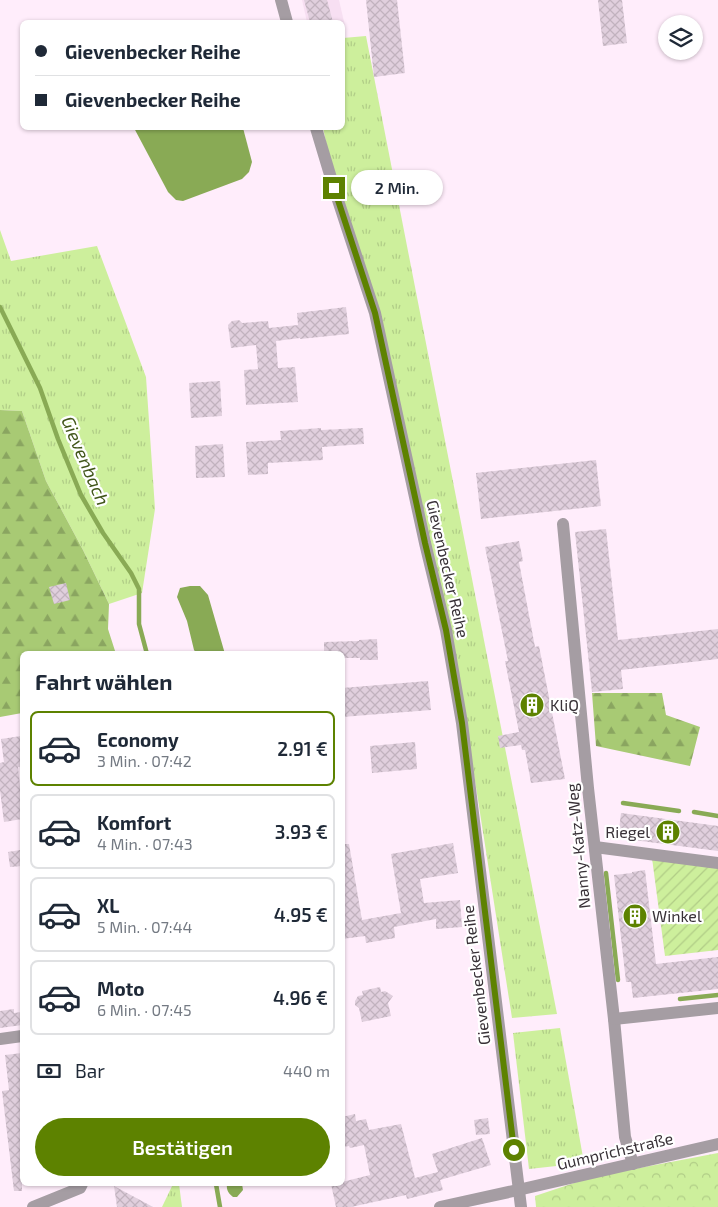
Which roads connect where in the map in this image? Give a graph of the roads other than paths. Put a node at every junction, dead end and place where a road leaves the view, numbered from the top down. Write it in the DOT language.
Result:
graph roads {
  1 [pos="281,0"];
  2 [pos="286,20"];
  3 [pos="317,130"];
  4 [pos="563,524"];
  5 [pos="595,846"];
  6 [pos="718,863"];
  7 [pos="718,1008"];
  8 [pos="614,1019"];
  9 [pos="20,1036"];
  10 [pos="0,1039"];
  11 [pos="718,1144"];
  12 [pos="633,1164"];
  13 [pos="81,1186"];
  14 [pos="518,1190"];
  15 [pos="33,1207"];
  16 [pos="440,1207"];
  17 [pos="521,1207"];
  1 -- 2 [label="street"];
  3 -- 14 [label="street, Gievenbecker Reihe"];
  4 -- 5 [label="street, Nanny-Katz-Weg"];
  5 -- 6 [label="street"];
  5 -- 8 [label="street, Nanny-Katz-Weg"];
  7 -- 8 [label="street"];
  8 -- 12 [label="street, Nanny-Katz-Weg"];
  9 -- 10 [label="street"];
  11 -- 12 [label="street, Gumprichstraße"];
  12 -- 14 [label="street, Gumprichstraße"];
  13 -- 15 [label="street"];
  14 -- 16 [label="street, Gumprichstraße"];
  14 -- 17 [label="street, Gievenbecker Reihe"];
}
